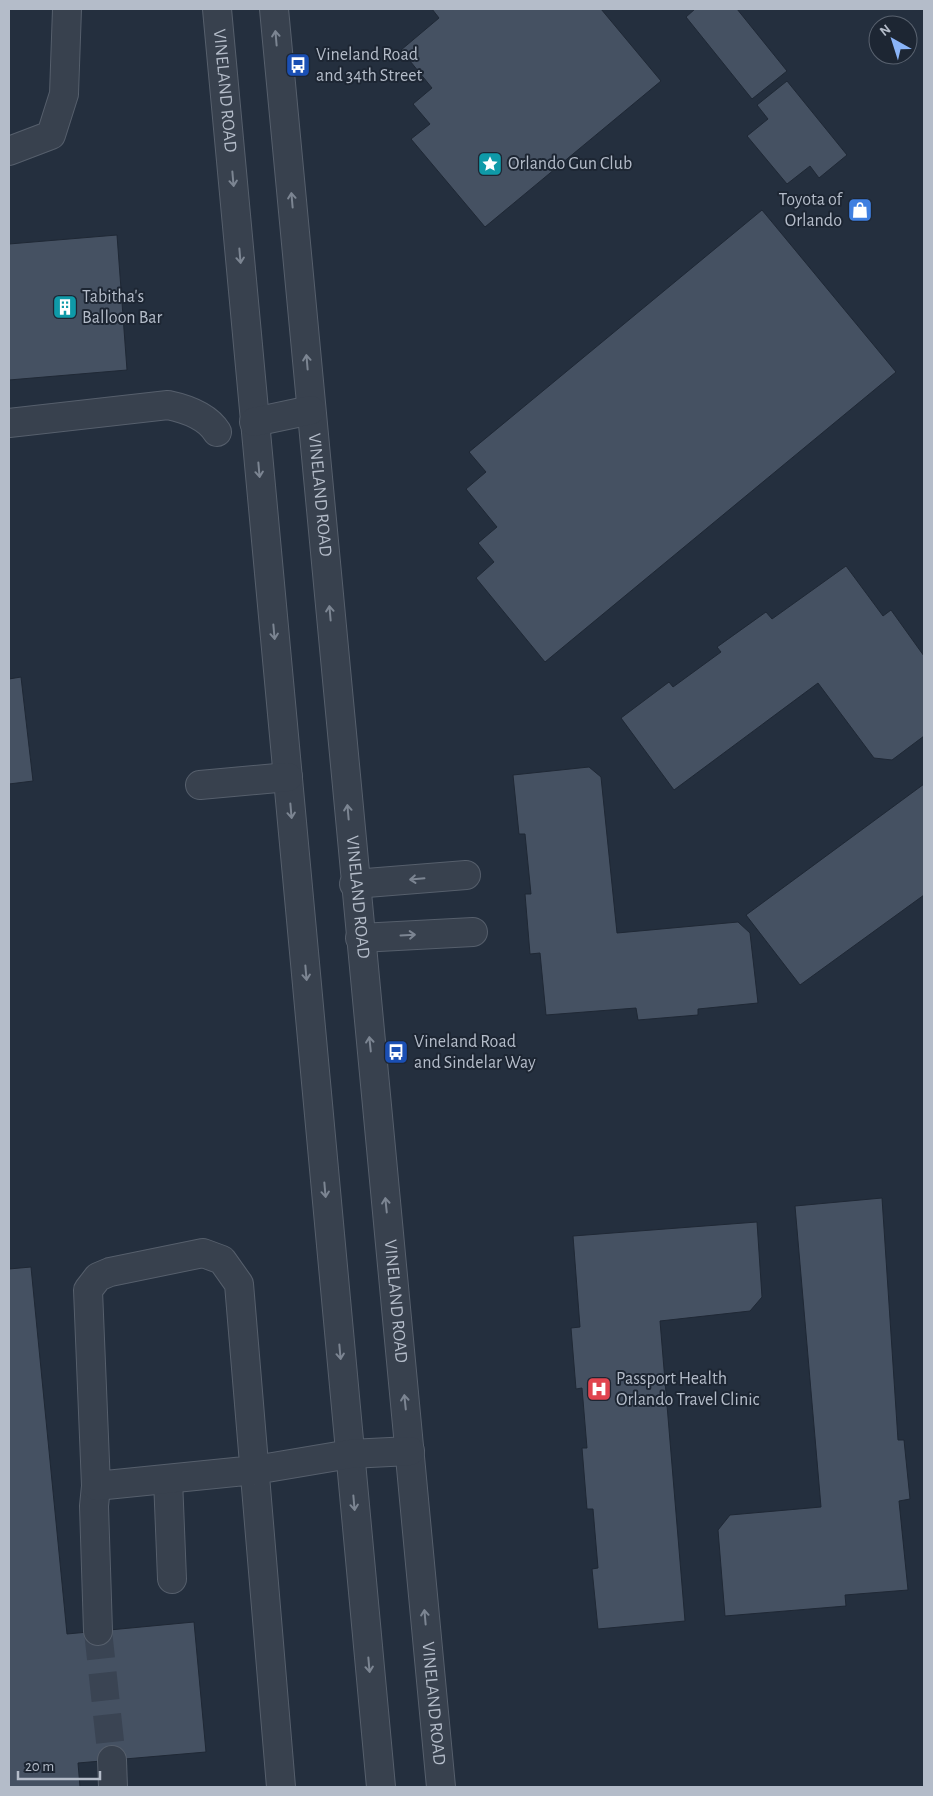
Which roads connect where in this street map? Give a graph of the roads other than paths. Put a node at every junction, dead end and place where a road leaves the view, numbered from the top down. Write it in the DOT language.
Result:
graph roads {
  1 [pos="67,9"];
  2 [pos="217,9"];
  3 [pos="274,9"];
  4 [pos="9,151"];
  5 [pos="311,410"];
  6 [pos="254,422"];
  7 [pos="9,423"];
  8 [pos="217,432"];
  9 [pos="288,777"];
  10 [pos="200,785"];
  11 [pos="466,876"];
  12 [pos="354,884"];
  13 [pos="473,932"];
  14 [pos="360,938"];
  15 [pos="410,1450"];
  16 [pos="350,1454"];
  17 [pos="255,1470"];
  18 [pos="168,1479"];
  19 [pos="96,1486"];
  20 [pos="172,1579"];
  21 [pos="98,1631"];
  22 [pos="112,1760"];
  23 [pos="113,1787"];
  24 [pos="281,1787"];
  25 [pos="380,1787"];
  26 [pos="441,1787"];
  1 -- 4 [label="street"];
  2 -- 6 [label="street, VINELAND ROAD, one-way"];
  5 -- 3 [label="street, VINELAND ROAD, one-way"];
  5 -- 6 [label="street"];
  12 -- 5 [label="street, VINELAND ROAD, one-way"];
  6 -- 9 [label="street, VINELAND ROAD, one-way"];
  7 -- 8 [label="street"];
  9 -- 10 [label="street"];
  9 -- 16 [label="street, VINELAND ROAD, one-way"];
  11 -- 12 [label="street, one-way"];
  12 -- 14 [label="street, VINELAND ROAD"];
  14 -- 13 [label="street, one-way"];
  15 -- 14 [label="street, VINELAND ROAD, one-way"];
  15 -- 16 [label="street"];
  26 -- 15 [label="street, VINELAND ROAD, one-way"];
  16 -- 17 [label="street"];
  16 -- 25 [label="street, VINELAND ROAD, one-way"];
  17 -- 18 [label="street"];
  17 -- 19 [label="street"];
  17 -- 24 [label="street"];
  18 -- 19 [label="street"];
  18 -- 20 [label="street"];
  19 -- 21 [label="street"];
  22 -- 23 [label="street"];
}
